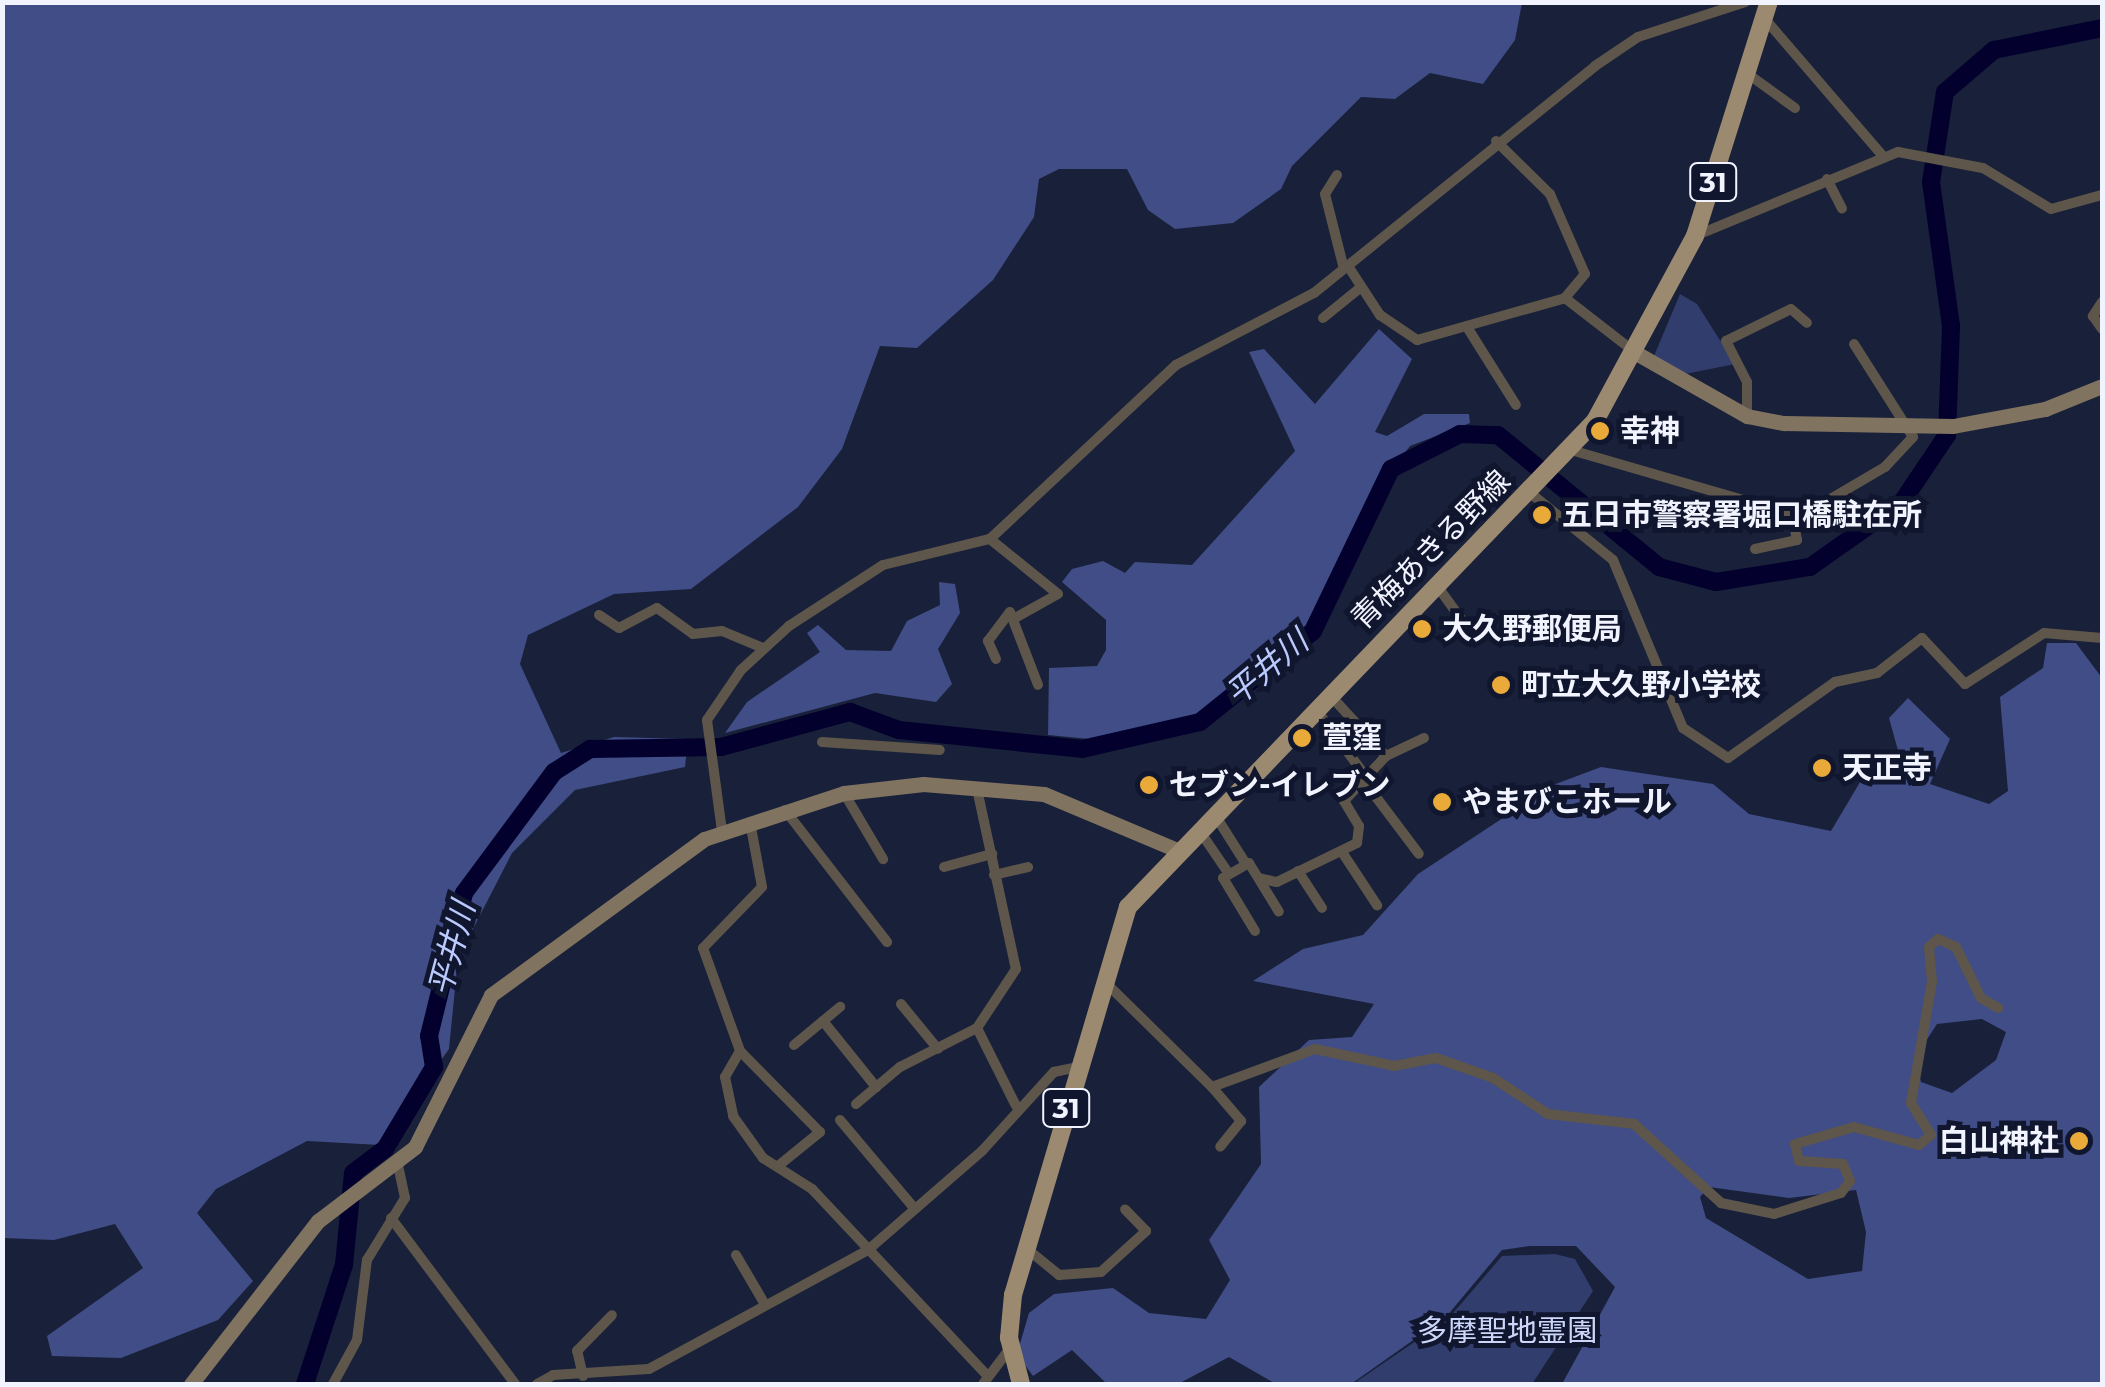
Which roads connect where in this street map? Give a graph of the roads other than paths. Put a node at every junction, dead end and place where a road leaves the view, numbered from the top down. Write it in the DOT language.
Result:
graph roads {
  1 [pos="1745,2"];
  2 [pos="1767,11"];
  3 [pos="1748,74"];
  4 [pos="1795,108"];
  5 [pos="1496,140"];
  6 [pos="1882,154"];
  7 [pos="1338,175"];
  8 [pos="1827,179"];
  9 [pos="2102,195"];
  10 [pos="1842,208"];
  11 [pos="1695,236"];
  12 [pos="1346,268"];
  13 [pos="1361,287"];
  14 [pos="1566,298"];
  15 [pos="2102,302"];
  16 [pos="1322,318"];
  17 [pos="1807,324"];
  18 [pos="1467,326"];
  19 [pos="2102,329"];
  20 [pos="1854,344"];
  21 [pos="1636,354"];
  22 [pos="2102,386"];
  23 [pos="1516,405"];
  24 [pos="1747,416"];
  25 [pos="1922,428"];
  26 [pos="1569,452"];
  27 [pos="1531,490"];
  28 [pos="1792,514"];
  29 [pos="990,539"];
  30 [pos="1755,549"];
  31 [pos="1434,582"];
  32 [pos="599,615"];
  33 [pos="1017,618"];
  34 [pos="1467,627"];
  35 [pos="2102,638"];
  36 [pos="762,648"];
  37 [pos="996,658"];
  38 [pos="1038,685"];
  39 [pos="1328,694"];
  40 [pos="1315,708"];
  41 [pos="1424,738"];
  42 [pos="822,742"];
  43 [pos="940,750"];
  44 [pos="1386,756"];
  45 [pos="1368,784"];
  46 [pos="977,789"];
  47 [pos="844,793"];
  48 [pos="785,810"];
  49 [pos="1212,811"];
  50 [pos="750,821"];
  51 [pos="1198,827"];
  52 [pos="722,831"];
  53 [pos="1177,850"];
  54 [pos="1342,852"];
  55 [pos="992,854"];
  56 [pos="1419,854"];
  57 [pos="882,859"];
  58 [pos="1246,864"];
  59 [pos="944,867"];
  60 [pos="1028,867"];
  61 [pos="1298,871"];
  62 [pos="1229,874"];
  63 [pos="994,876"];
  64 [pos="1259,878"];
  65 [pos="1378,905"];
  66 [pos="1322,908"];
  67 [pos="1279,912"];
  68 [pos="1255,931"];
  69 [pos="886,942"];
  70 [pos="1103,981"];
  71 [pos="901,1004"];
  72 [pos="840,1007"];
  73 [pos="1998,1008"];
  74 [pos="824,1020"];
  75 [pos="977,1028"];
  76 [pos="794,1045"];
  77 [pos="938,1049"];
  78 [pos="740,1051"];
  79 [pos="1078,1067"];
  80 [pos="876,1086"];
  81 [pos="1212,1088"];
  82 [pos="856,1104"];
  83 [pos="1016,1106"];
  84 [pos="840,1120"];
  85 [pos="1220,1147"];
  86 [pos="778,1167"];
  87 [pos="392,1169"];
  88 [pos="1126,1209"];
  89 [pos="915,1210"];
  90 [pos="391,1218"];
  91 [pos="1026,1248"];
  92 [pos="863,1253"];
  93 [pos="736,1255"];
  94 [pos="763,1302"];
  95 [pos="612,1315"];
  96 [pos="1010,1348"];
  97 [pos="583,1376"];
  98 [pos="984,1379"];
  99 [pos="191,1384"];
  100 [pos="332,1384"];
  101 [pos="515,1384"];
  102 [pos="538,1384"];
  103 [pos="1021,1384"];
  1 -- 5 [label="street"];
  2 -- 3 [label="main road, 青梅あきる野線 / 31"];
  2 -- 6 [label="street"];
  3 -- 4 [label="street"];
  3 -- 11 [label="main road, 青梅あきる野線 / 31"];
  5 -- 12 [label="street"];
  5 -- 14 [label="street"];
  6 -- 8 [label="street"];
  6 -- 9 [label="street"];
  7 -- 12 [label="street"];
  8 -- 10 [label="street"];
  8 -- 11 [label="street"];
  11 -- 21 [label="main road, 青梅あきる野線 / 31"];
  12 -- 13 [label="street"];
  12 -- 29 [label="street"];
  13 -- 16 [label="street"];
  13 -- 18 [label="street"];
  14 -- 18 [label="street"];
  14 -- 21 [label="street"];
  15 -- 19 [label="street"];
  17 -- 24 [label="street"];
  18 -- 23 [label="street"];
  20 -- 25 [label="street"];
  21 -- 24 [label="main road"];
  21 -- 26 [label="main road, 青梅あきる野線 / 31"];
  22 -- 25 [label="main road"];
  24 -- 25 [label="main road"];
  25 -- 28 [label="street"];
  26 -- 27 [label="main road, 青梅あきる野線 / 31"];
  26 -- 28 [label="street"];
  27 -- 31 [label="main road, 青梅あきる野線 / 31"];
  27 -- 35 [label="street"];
  28 -- 30 [label="street"];
  29 -- 33 [label="street"];
  29 -- 36 [label="street"];
  31 -- 34 [label="street"];
  31 -- 39 [label="main road, 青梅あきる野線 / 31"];
  32 -- 36 [label="street"];
  33 -- 37 [label="street"];
  33 -- 38 [label="street"];
  36 -- 52 [label="street"];
  39 -- 40 [label="main road, 青梅あきる野線 / 31"];
  39 -- 44 [label="street"];
  40 -- 45 [label="street"];
  40 -- 49 [label="main road, 青梅あきる野線 / 31"];
  41 -- 44 [label="street"];
  42 -- 43 [label="street"];
  44 -- 45 [label="street"];
  45 -- 54 [label="street"];
  45 -- 56 [label="street"];
  46 -- 47 [label="main road"];
  46 -- 53 [label="main road"];
  46 -- 55 [label="street"];
  47 -- 48 [label="main road"];
  47 -- 57 [label="street"];
  48 -- 50 [label="main road"];
  48 -- 69 [label="street"];
  49 -- 51 [label="main road, 青梅あきる野線 / 31"];
  49 -- 58 [label="street"];
  50 -- 52 [label="main road"];
  50 -- 78 [label="street"];
  51 -- 53 [label="main road, 青梅あきる野線 / 31"];
  51 -- 62 [label="street"];
  52 -- 87 [label="main road"];
  53 -- 70 [label="main road, 青梅あきる野線 / 31"];
  54 -- 61 [label="street"];
  54 -- 65 [label="street"];
  55 -- 59 [label="street"];
  55 -- 63 [label="street"];
  58 -- 62 [label="street"];
  58 -- 64 [label="street"];
  60 -- 63 [label="street"];
  61 -- 64 [label="street"];
  61 -- 66 [label="street"];
  62 -- 68 [label="street"];
  63 -- 75 [label="street"];
  64 -- 67 [label="street"];
  70 -- 79 [label="main road, 青梅あきる野線 / 31"];
  70 -- 81 [label="street"];
  71 -- 77 [label="street"];
  72 -- 74 [label="street"];
  73 -- 81 [label="street"];
  74 -- 76 [label="street"];
  74 -- 80 [label="street"];
  75 -- 77 [label="street"];
  75 -- 83 [label="street"];
  77 -- 80 [label="street"];
  78 -- 86 [label="street"];
  78 -- 86 [label="street"];
  79 -- 83 [label="street"];
  79 -- 91 [label="main road, 青梅あきる野線 / 31"];
  80 -- 82 [label="street"];
  81 -- 85 [label="street"];
  83 -- 89 [label="street"];
  84 -- 89 [label="street"];
  86 -- 92 [label="street"];
  87 -- 90 [label="street"];
  87 -- 99 [label="main road"];
  88 -- 91 [label="street"];
  89 -- 92 [label="street"];
  90 -- 100 [label="street"];
  90 -- 101 [label="street"];
  91 -- 96 [label="main road, 青梅あきる野線 / 31"];
  92 -- 94 [label="street"];
  92 -- 98 [label="street"];
  93 -- 94 [label="street"];
  94 -- 97 [label="street"];
  95 -- 97 [label="street"];
  96 -- 98 [label="street"];
  96 -- 103 [label="main road, 青梅あきる野線 / 31"];
  97 -- 102 [label="street"];
}
